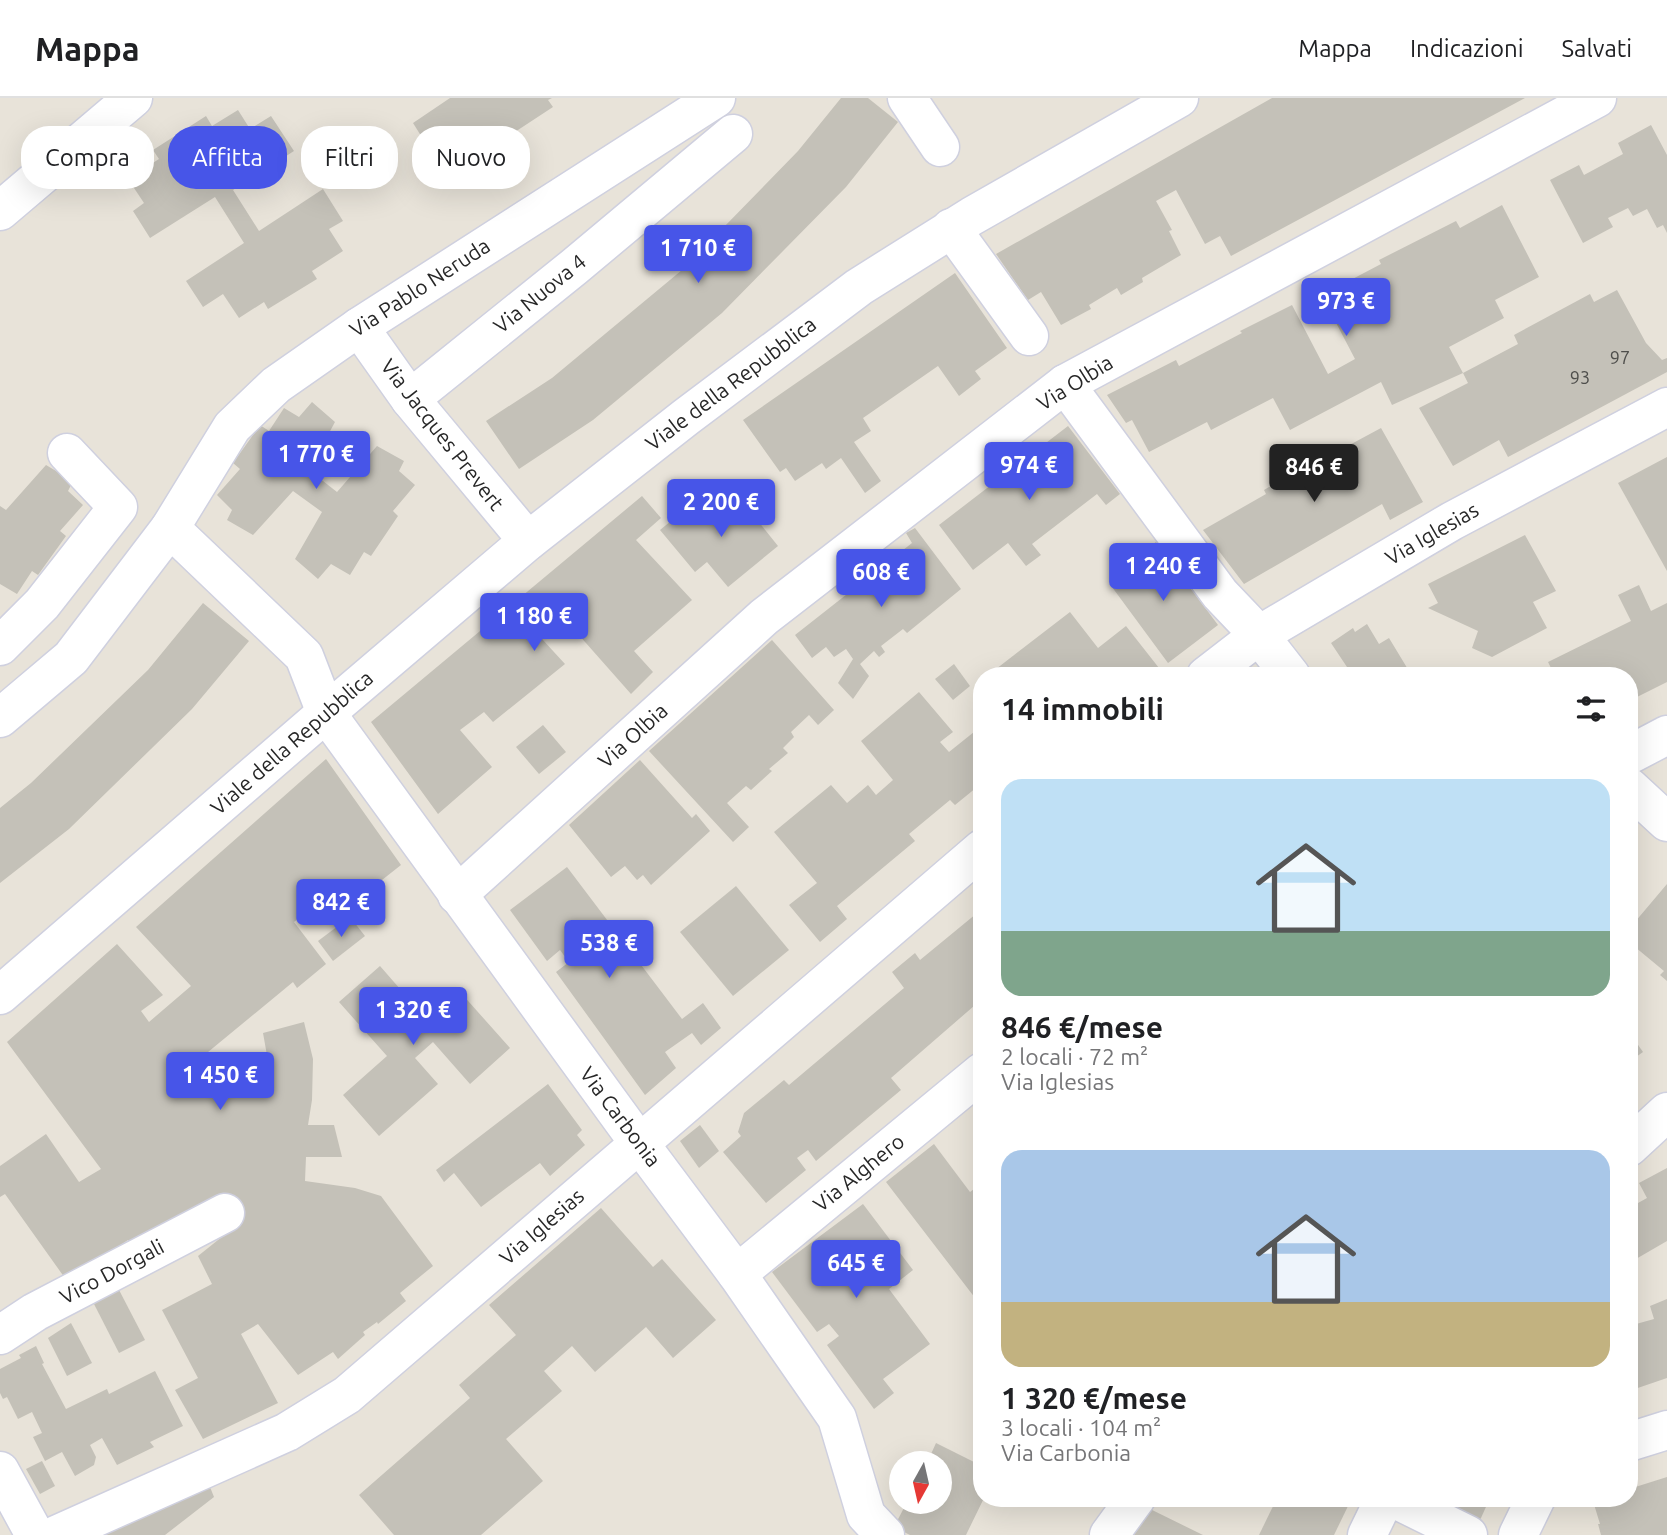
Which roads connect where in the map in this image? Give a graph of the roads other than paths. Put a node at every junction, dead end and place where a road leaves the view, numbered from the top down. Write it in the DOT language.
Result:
graph roads {
  1 [pos="133,98"];
  2 [pos="716,98"];
  3 [pos="907,98"];
  4 [pos="1179,98"];
  5 [pos="1597,98"];
  6 [pos="733,134"];
  7 [pos="940,148"];
  8 [pos="0,211"];
  9 [pos="951,229"];
  10 [pos="359,327"];
  11 [pos="1029,336"];
  12 [pos="1065,384"];
  13 [pos="410,398"];
  14 [pos="1667,407"];
  15 [pos="67,453"];
  16 [pos="170,528"];
  17 [pos="528,541"];
  18 [pos="1259,635"];
  19 [pos="0,646"];
  20 [pos="1218,667"];
  21 [pos="1284,667"];
  22 [pos="326,713"];
  23 [pos="0,718"];
  24 [pos="1667,735"];
  25 [pos="1638,750"];
  26 [pos="1638,795"];
  27 [pos="1667,822"];
  28 [pos="973,857"];
  29 [pos="457,895"];
  30 [pos="0,995"];
  31 [pos="973,1079"];
  32 [pos="1667,1112"];
  33 [pos="1638,1139"];
  34 [pos="639,1143"];
  35 [pos="225,1213"];
  36 [pos="737,1274"];
  37 [pos="0,1335"];
  38 [pos="1667,1430"];
  39 [pos="1638,1439"];
  40 [pos="0,1471"];
  41 [pos="1129,1507"];
  42 [pos="1381,1507"];
  43 [pos="1411,1507"];
  44 [pos="1532,1507"];
  45 [pos="35,1535"];
  46 [pos="56,1535"];
  47 [pos="885,1535"];
  48 [pos="1109,1535"];
  49 [pos="1367,1535"];
  50 [pos="1468,1535"];
  51 [pos="1518,1535"];
  1 -- 8 [label="street"];
  2 -- 10 [label="street, Via Pablo Neruda"];
  3 -- 7 [label="street"];
  4 -- 9 [label="street, Viale della Repubblica"];
  5 -- 12 [label="street, Via Olbia"];
  6 -- 13 [label="street, Via Nuova 4"];
  9 -- 11 [label="street"];
  9 -- 17 [label="street, Viale della Repubblica"];
  10 -- 13 [label="street, Via Jacques Prevert"];
  10 -- 16 [label="street, Via Pablo Neruda"];
  12 -- 18 [label="street"];
  12 -- 29 [label="street, Via Olbia"];
  13 -- 17 [label="street, Via Jacques Prevert"];
  14 -- 18 [label="street, Via Iglesias"];
  15 -- 19 [label="street"];
  16 -- 22 [label="street"];
  16 -- 23 [label="street, Via Pablo Neruda"];
  17 -- 22 [label="street, Viale della Repubblica"];
  18 -- 20 [label="street, Via Iglesias"];
  18 -- 21 [label="street"];
  22 -- 29 [label="street, Via Carbonia"];
  22 -- 30 [label="street, Viale della Repubblica"];
  24 -- 25 [label="street"];
  26 -- 27 [label="street"];
  28 -- 34 [label="street, Via Iglesias"];
  29 -- 34 [label="street, Via Carbonia"];
  31 -- 36 [label="street, Via Alghero"];
  32 -- 33 [label="street"];
  34 -- 36 [label="street, Via Carbonia"];
  34 -- 46 [label="street, Via Iglesias"];
  35 -- 37 [label="street, Vico Dorgali"];
  36 -- 47 [label="street, Via Carbonia"];
  38 -- 39 [label="street"];
  40 -- 45 [label="street"];
  41 -- 48 [label="street"];
  42 -- 49 [label="street"];
  43 -- 50 [label="street"];
  44 -- 51 [label="street"];
}
